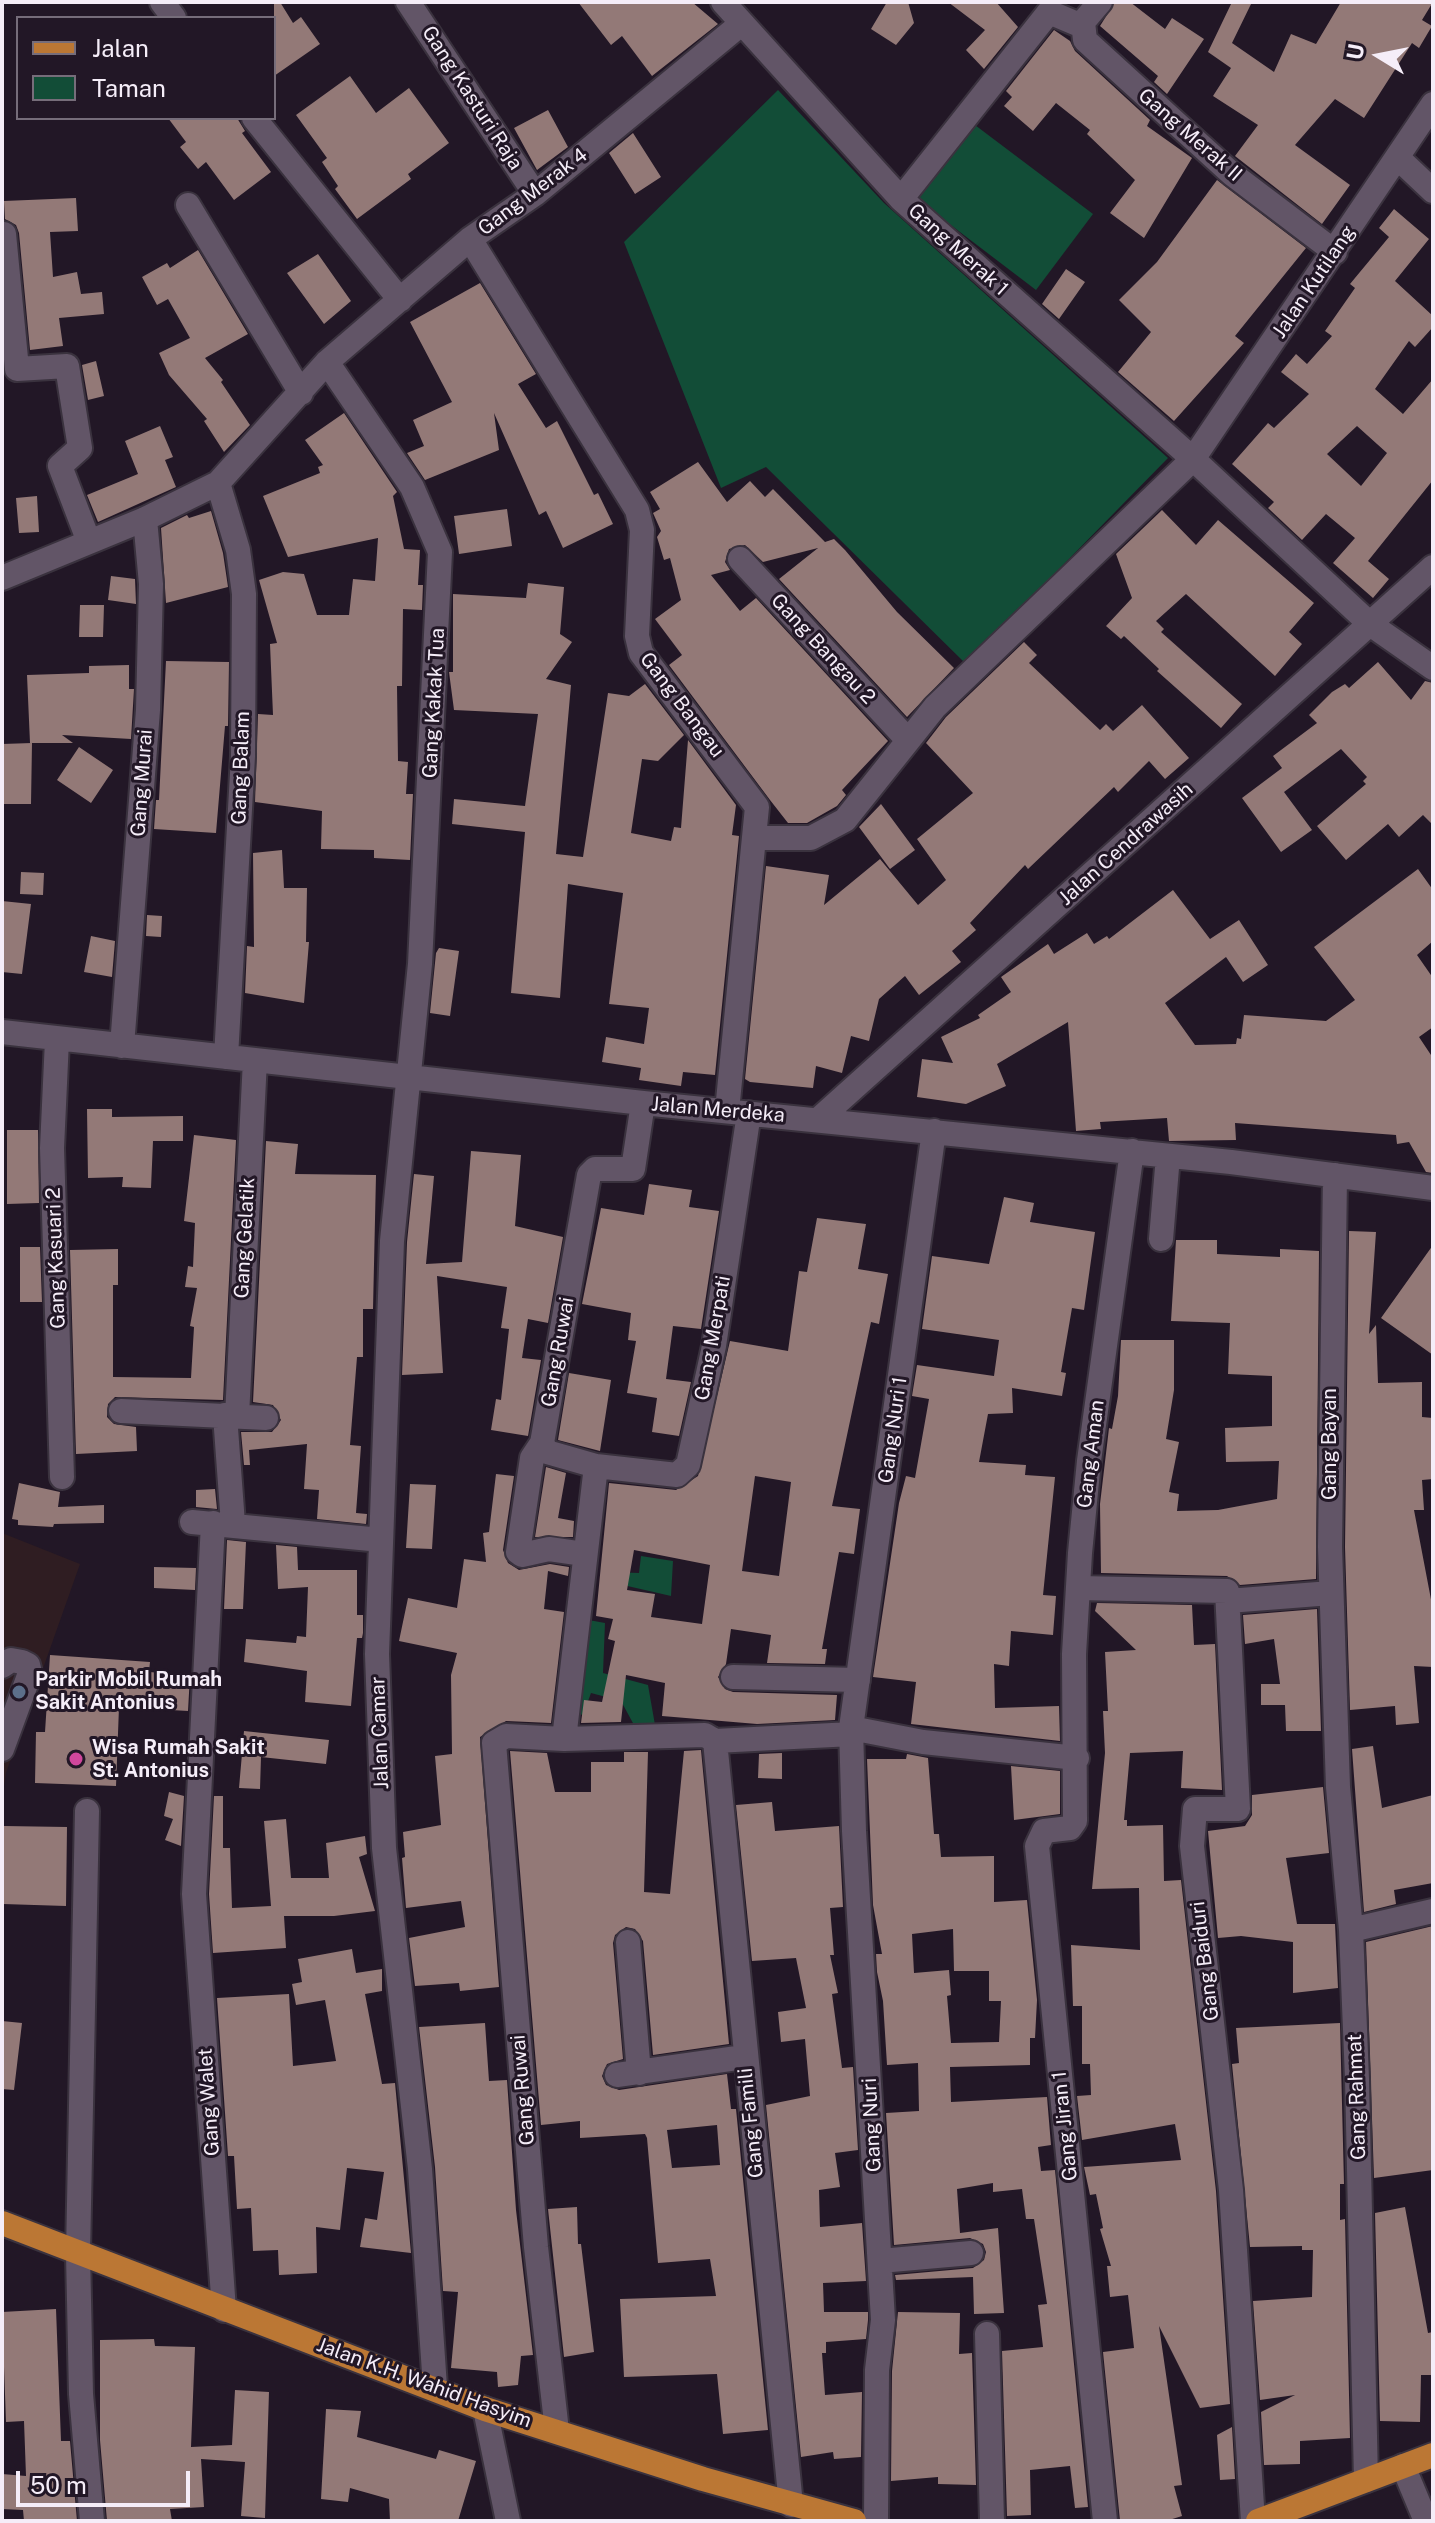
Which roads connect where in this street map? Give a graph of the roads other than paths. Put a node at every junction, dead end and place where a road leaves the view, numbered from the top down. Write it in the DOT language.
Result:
graph roads {
  1 [pos="408,2"];
  2 [pos="723,2"];
  3 [pos="1100,2"];
  4 [pos="741,24"];
  5 [pos="1082,26"];
  6 [pos="1433,104"];
  7 [pos="256,120"];
  8 [pos="1398,158"];
  9 [pos="1433,191"];
  10 [pos="535,194"];
  11 [pos="901,199"];
  12 [pos="188,205"];
  13 [pos="3,229"];
  14 [pos="470,239"];
  15 [pos="1335,252"];
  16 [pos="400,300"];
  17 [pos="327,362"];
  18 [pos="301,393"];
  19 [pos="1193,459"];
  20 [pos="218,483"];
  21 [pos="145,519"];
  22 [pos="89,542"];
  23 [pos="740,559"];
  24 [pos="1433,567"];
  25 [pos="2,578"];
  26 [pos="1370,624"];
  27 [pos="1433,668"];
  28 [pos="907,739"];
  29 [pos="755,838"];
  30 [pos="2,1032"];
  31 [pos="57,1040"];
  32 [pos="122,1046"];
  33 [pos="226,1057"];
  34 [pos="255,1060"];
  35 [pos="409,1076"];
  36 [pos="738,1112"];
  37 [pos="642,1113"];
  38 [pos="818,1120"];
  39 [pos="934,1131"];
  40 [pos="1132,1151"];
  41 [pos="1168,1156"];
  42 [pos="1335,1175"];
  43 [pos="1433,1188"];
  44 [pos="1161,1239"];
  45 [pos="121,1411"];
  46 [pos="231,1416"];
  47 [pos="266,1418"];
  48 [pos="542,1443"];
  49 [pos="596,1466"];
  50 [pos="62,1477"];
  51 [pos="213,1523"];
  52 [pos="381,1540"];
  53 [pos="584,1554"];
  54 [pos="1078,1588"];
  55 [pos="1331,1593"];
  56 [pos="1228,1601"];
  57 [pos="2,1666"];
  58 [pos="733,1677"];
  59 [pos="858,1680"];
  60 [pos="1335,1714"];
  61 [pos="852,1731"];
  62 [pos="564,1739"];
  63 [pos="715,1741"];
  64 [pos="2,1749"];
  65 [pos="1077,1758"];
  66 [pos="87,1811"];
  67 [pos="1433,1911"];
  68 [pos="1351,1930"];
  69 [pos="628,1942"];
  70 [pos="744,2057"];
  71 [pos="2,2223"];
  72 [pos="78,2253"];
  73 [pos="971,2253"];
  74 [pos="880,2261"];
  75 [pos="224,2310"];
  76 [pos="987,2334"];
  77 [pos="435,2387"];
  78 [pos="485,2409"];
  79 [pos="557,2431"];
  80 [pos="1433,2455"];
  81 [pos="1403,2466"];
  82 [pos="1366,2480"];
  83 [pos="791,2505"];
  84 [pos="92,2521"];
  85 [pos="508,2521"];
  86 [pos="854,2521"];
  87 [pos="876,2521"];
  88 [pos="992,2521"];
  89 [pos="1105,2521"];
  90 [pos="1255,2521"];
  91 [pos="1426,2521"];
  1 -- 10 [label="street, Gang Kasturi Raja"];
  2 -- 4 [label="street, Gang Merak 1"];
  3 -- 5 [label="street"];
  4 -- 10 [label="street, Gang Merak 4"];
  4 -- 11 [label="street, Gang Merak 1"];
  5 -- 11 [label="street"];
  5 -- 15 [label="street, Gang Merak II"];
  6 -- 8 [label="street, Jalan Kutilang"];
  7 -- 16 [label="street"];
  8 -- 9 [label="street"];
  8 -- 15 [label="street, Jalan Kutilang"];
  10 -- 14 [label="street, Gang Merak 4"];
  11 -- 19 [label="street, Gang Merak 1"];
  12 -- 18 [label="street"];
  13 -- 22 [label="street"];
  14 -- 16 [label="street, Gang Merak 4"];
  14 -- 29 [label="street, Gang Bangau"];
  15 -- 19 [label="street, Jalan Kutilang"];
  16 -- 17 [label="street, Gang Merak 4"];
  17 -- 18 [label="street, Gang Merak 4"];
  17 -- 35 [label="street, Gang Kakak Tua"];
  18 -- 20 [label="street, Gang Merak 4"];
  19 -- 26 [label="street, Gang Merak 1"];
  19 -- 28 [label="street, Jalan Kutilang"];
  20 -- 21 [label="street"];
  20 -- 33 [label="street, Gang Balam"];
  21 -- 22 [label="street"];
  21 -- 32 [label="street, Gang Murai"];
  22 -- 25 [label="street"];
  23 -- 28 [label="street, Gang Bangau 2"];
  24 -- 26 [label="street, Jalan Cendrawasih"];
  26 -- 27 [label="street, Gang Merak 1"];
  26 -- 38 [label="street, Jalan Cendrawasih"];
  28 -- 29 [label="street, Jalan Kutilang"];
  29 -- 36 [label="street, Gang Bangau"];
  30 -- 31 [label="street, Jalan Merdeka"];
  31 -- 32 [label="street, Jalan Merdeka"];
  31 -- 50 [label="street, Gang Kasuari 2"];
  32 -- 33 [label="street, Jalan Merdeka"];
  33 -- 34 [label="street, Jalan Merdeka"];
  34 -- 35 [label="street, Jalan Merdeka"];
  34 -- 46 [label="street, Gang Gelatik"];
  35 -- 37 [label="street, Jalan Merdeka"];
  35 -- 52 [label="street, Jalan Camar"];
  36 -- 37 [label="street, Jalan Merdeka"];
  36 -- 38 [label="street, Jalan Merdeka"];
  36 -- 49 [label="street, Gang Merpati"];
  37 -- 48 [label="street, Gang Ruwai"];
  38 -- 39 [label="street, Jalan Merdeka"];
  39 -- 40 [label="street, Jalan Merdeka"];
  39 -- 59 [label="street, Gang Nuri 1"];
  40 -- 41 [label="street, Jalan Merdeka"];
  40 -- 54 [label="street, Gang Aman"];
  41 -- 42 [label="street, Jalan Merdeka"];
  41 -- 44 [label="street"];
  42 -- 43 [label="street, Jalan Merdeka"];
  42 -- 55 [label="street, Gang Bayan"];
  45 -- 46 [label="street"];
  46 -- 47 [label="street"];
  46 -- 51 [label="street, Gang Gelatik"];
  48 -- 49 [label="street"];
  48 -- 53 [label="street"];
  49 -- 53 [label="street"];
  51 -- 52 [label="street"];
  51 -- 75 [label="street, Gang Walet"];
  52 -- 77 [label="street, Jalan Camar"];
  53 -- 62 [label="street"];
  54 -- 56 [label="street"];
  54 -- 65 [label="street, Gang Aman"];
  55 -- 56 [label="street"];
  55 -- 60 [label="street, Gang Bayan"];
  56 -- 90 [label="street, Gang Baiduri"];
  57 -- 64 [label="street"];
  58 -- 59 [label="street"];
  59 -- 61 [label="street, Gang Nuri 1"];
  60 -- 68 [label="street, Gang Rahmat"];
  61 -- 63 [label="street"];
  61 -- 65 [label="street"];
  61 -- 74 [label="street, Gang Nuri"];
  62 -- 63 [label="street"];
  62 -- 79 [label="street, Gang Ruwai"];
  63 -- 70 [label="street, Gang Famili"];
  65 -- 89 [label="street, Gang Jiran 1"];
  66 -- 72 [label="street"];
  67 -- 68 [label="street"];
  68 -- 82 [label="street, Gang Rahmat"];
  69 -- 70 [label="street"];
  70 -- 83 [label="street, Gang Famili"];
  71 -- 72 [label="main road, Jalan K.H. Wahid Hasyim"];
  72 -- 75 [label="main road, Jalan K.H. Wahid Hasyim"];
  72 -- 84 [label="street"];
  73 -- 74 [label="street"];
  74 -- 87 [label="street, Gang Nuri"];
  75 -- 77 [label="main road, Jalan K.H. Wahid Hasyim"];
  76 -- 88 [label="street"];
  77 -- 78 [label="main road, Jalan K.H. Wahid Hasyim"];
  78 -- 79 [label="main road, Jalan K.H. Wahid Hasyim"];
  78 -- 85 [label="street"];
  79 -- 83 [label="main road, Jalan K.H. Wahid Hasyim"];
  80 -- 81 [label="main road"];
  81 -- 82 [label="main road"];
  81 -- 91 [label="street"];
  82 -- 90 [label="main road"];
  83 -- 86 [label="main road, Jalan K.H. Wahid Hasyim"];
}
